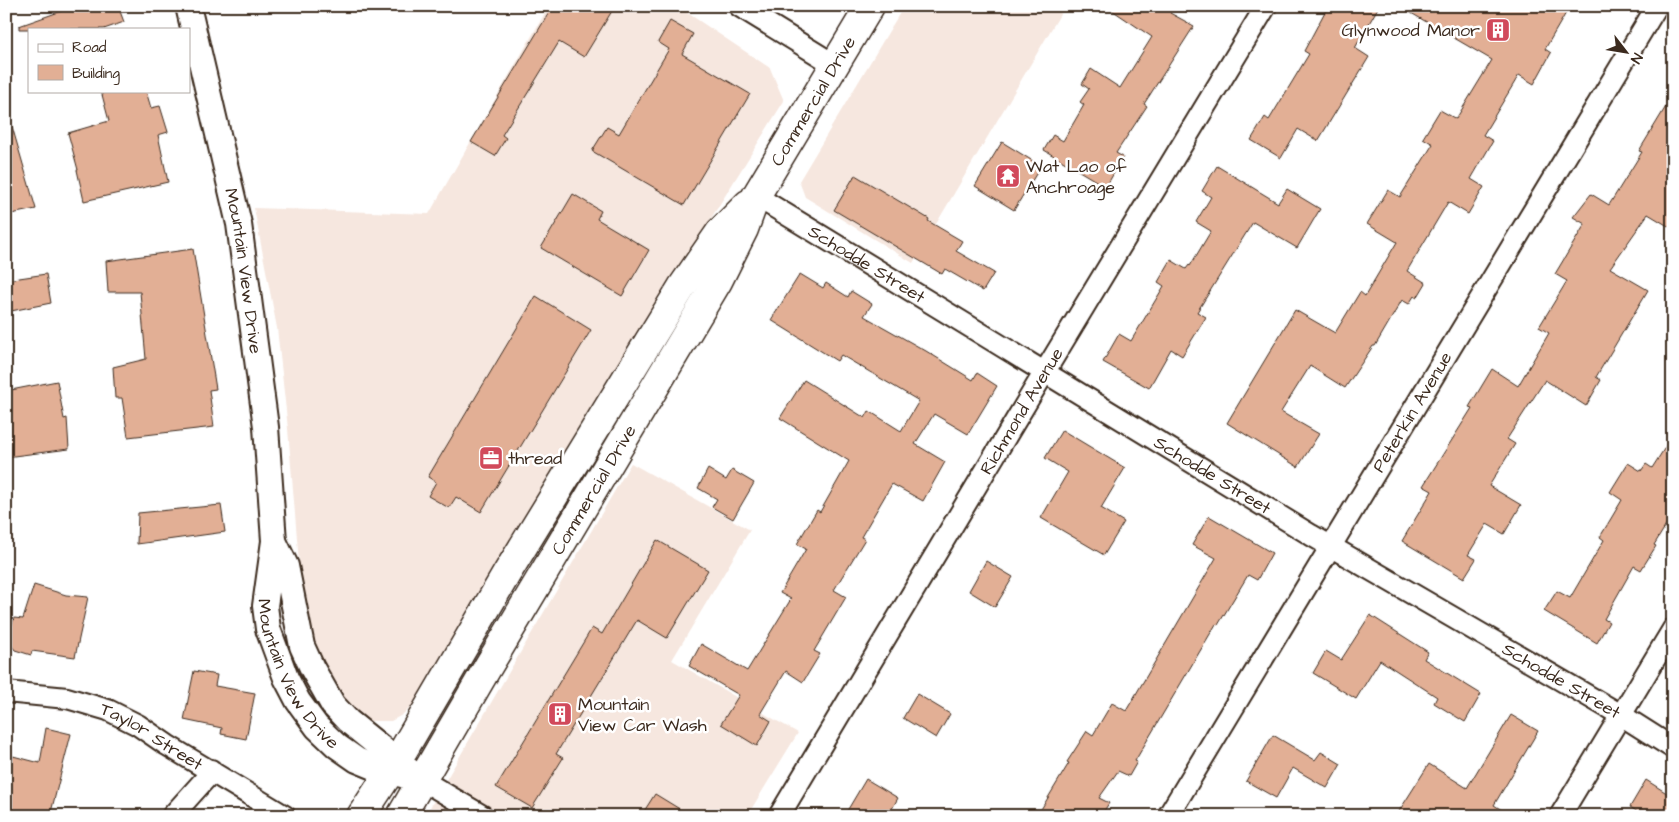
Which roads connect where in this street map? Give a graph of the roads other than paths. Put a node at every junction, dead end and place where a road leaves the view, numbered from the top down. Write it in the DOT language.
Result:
graph roads {
  1 [pos="188,6"];
  2 [pos="739,6"];
  3 [pos="870,6"];
  4 [pos="1266,6"];
  5 [pos="1657,6"];
  6 [pos="835,65"];
  7 [pos="756,196"];
  8 [pos="1044,373"];
  9 [pos="1330,547"];
  10 [pos="1673,629"];
  11 [pos="6,692"];
  12 [pos="1621,715"];
  13 [pos="1673,748"];
  14 [pos="393,766"];
  15 [pos="210,770"];
  16 [pos="422,780"];
  17 [pos="172,816"];
  18 [pos="285,816"];
  19 [pos="361,816"];
  20 [pos="401,816"];
  21 [pos="484,816"];
  22 [pos="779,816"];
  23 [pos="1168,816"];
  24 [pos="1560,816"];
  1 -- 14 [label="street, Mountain View Drive"];
  2 -- 6 [label="street"];
  3 -- 6 [label="main road, Commercial Drive"];
  4 -- 8 [label="street, Richmond Avenue"];
  5 -- 9 [label="street, Peterkin Avenue"];
  6 -- 7 [label="main road, Commercial Drive"];
  7 -- 8 [label="street, Schodde Street"];
  7 -- 14 [label="main road, Commercial Drive"];
  7 -- 16 [label="main road, Commercial Drive"];
  8 -- 9 [label="street, Schodde Street"];
  8 -- 22 [label="street, Richmond Avenue"];
  9 -- 12 [label="street, Schodde Street"];
  9 -- 23 [label="street, Peterkin Avenue"];
  10 -- 12 [label="street"];
  11 -- 15 [label="street, Taylor Street"];
  12 -- 13 [label="street, Schodde Street"];
  12 -- 24 [label="street"];
  14 -- 16 [label="street, Mountain View Drive"];
  14 -- 19 [label="main road"];
  15 -- 17 [label="street"];
  15 -- 18 [label="street, Taylor Street"];
  16 -- 20 [label="main road"];
  16 -- 21 [label="street"];
}
